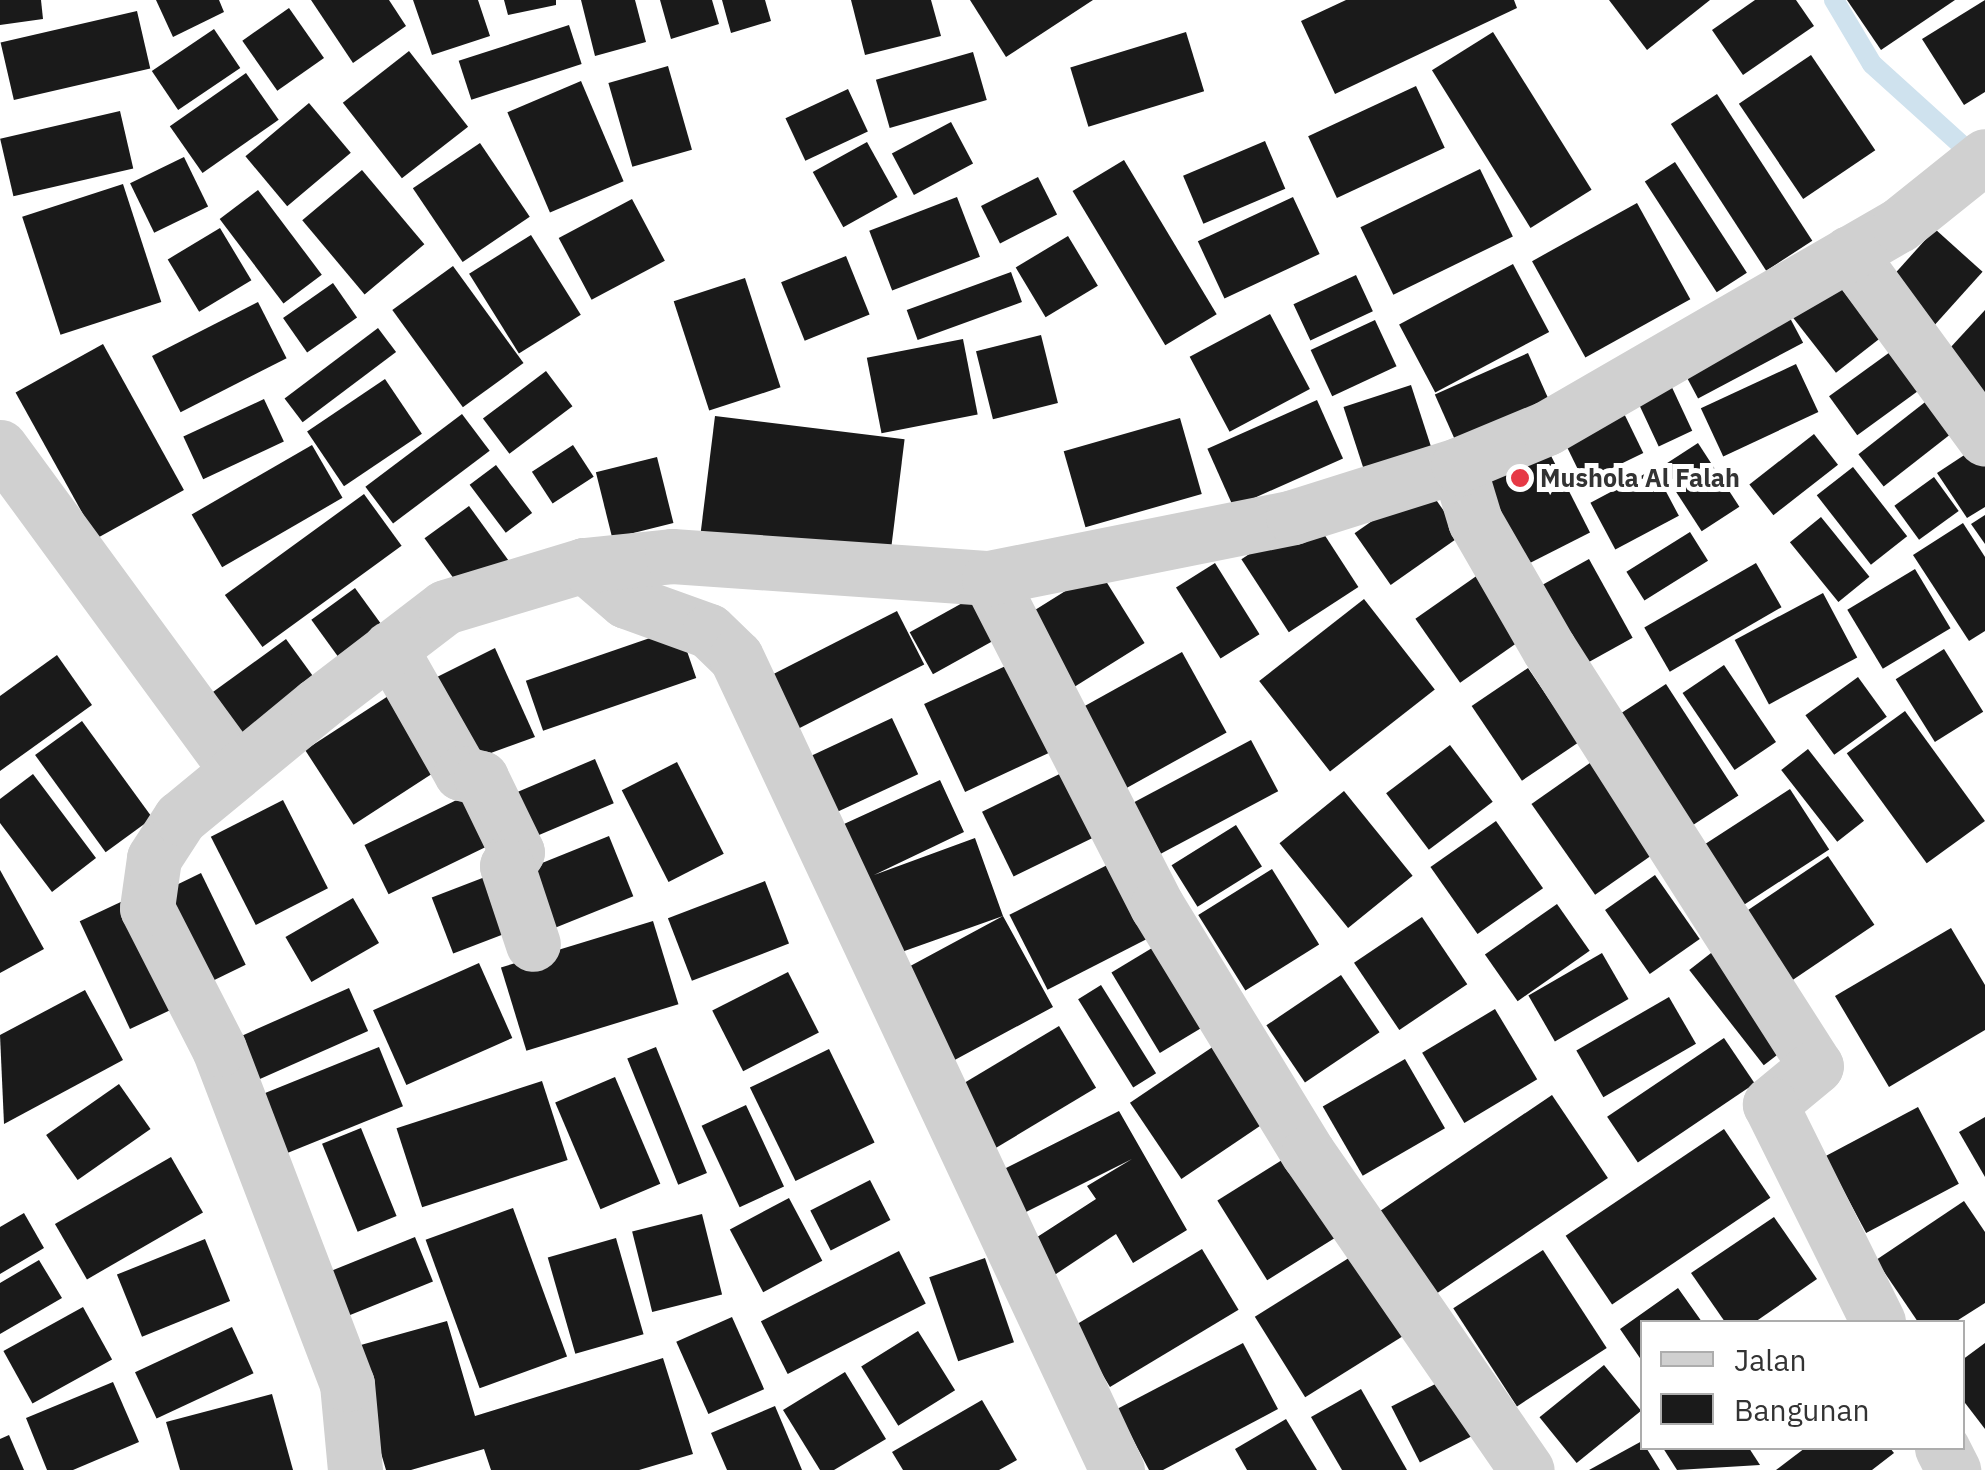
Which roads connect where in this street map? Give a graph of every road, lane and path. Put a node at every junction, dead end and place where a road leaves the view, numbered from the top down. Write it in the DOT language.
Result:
graph roads {
  1 [pos="1985,156"];
  2 [pos="1849,253"];
  3 [pos="1985,439"];
  4 [pos="0,447"];
  5 [pos="1458,465"];
  6 [pos="584,565"];
  7 [pos="988,578"];
  8 [pos="390,648"];
  9 [pos="236,771"];
  10 [pos="533,944"];
  11 [pos="1877,1320"];
  12 [pos="355,1470"];
  13 [pos="1116,1470"];
  14 [pos="1527,1470"];
  1 -- 2 [label="street"];
  2 -- 3 [label="street"];
  2 -- 5 [label="street"];
  4 -- 9 [label="street"];
  5 -- 7 [label="street"];
  5 -- 11 [label="street"];
  6 -- 7 [label="street"];
  6 -- 8 [label="street"];
  6 -- 13 [label="street"];
  7 -- 14 [label="street"];
  8 -- 9 [label="street"];
  8 -- 10 [label="street"];
  9 -- 12 [label="street"];
}
